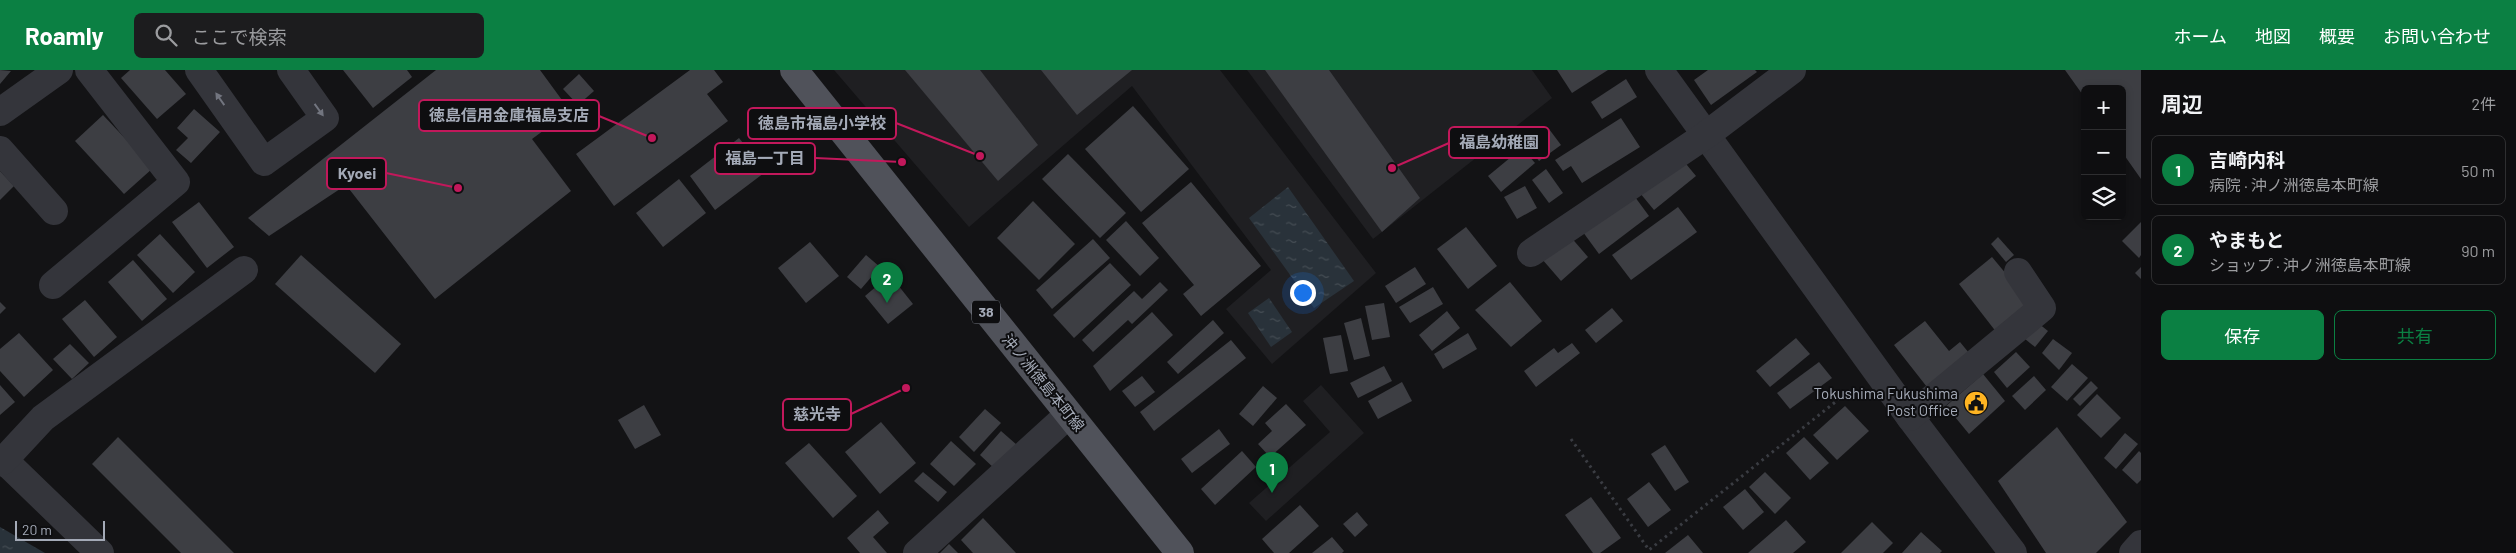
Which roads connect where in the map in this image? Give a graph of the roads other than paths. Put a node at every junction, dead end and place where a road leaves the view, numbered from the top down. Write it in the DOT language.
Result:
graph roads {
  1 [pos="59,70"];
  2 [pos="89,70"];
  3 [pos="199,70"];
  4 [pos="291,70"];
  5 [pos="794,70"];
  6 [pos="1659,70"];
  7 [pos="1792,70"];
  8 [pos="0,112"];
  9 [pos="1706,135"];
  10 [pos="0,150"];
  11 [pos="54,211"];
  12 [pos="1531,253"];
  13 [pos="244,270"];
  14 [pos="2018,272"];
  15 [pos="53,285"];
  16 [pos="1068,415"];
  17 [pos="1910,417"];
  18 [pos="1,460"];
  19 [pos="2141,544"];
  20 [pos="100,553"];
  21 [pos="917,553"];
  22 [pos="1180,553"];
  23 [pos="2013,553"];
  24 [pos="2133,553"];
  1 -- 8 [label="street"];
  2 -- 15 [label="street"];
  4 -- 3 [label="street, one-way"];
  5 -- 16 [label="main road, 沖ノ洲徳島本町線 / 38"];
  6 -- 9 [label="street"];
  7 -- 9 [label="street"];
  9 -- 12 [label="street"];
  9 -- 17 [label="street"];
  10 -- 11 [label="street"];
  13 -- 18 [label="street"];
  14 -- 17 [label="street"];
  16 -- 21 [label="street"];
  16 -- 22 [label="main road, 沖ノ洲徳島本町線 / 38"];
  17 -- 23 [label="street"];
  18 -- 20 [label="street"];
  19 -- 24 [label="street"];
}
